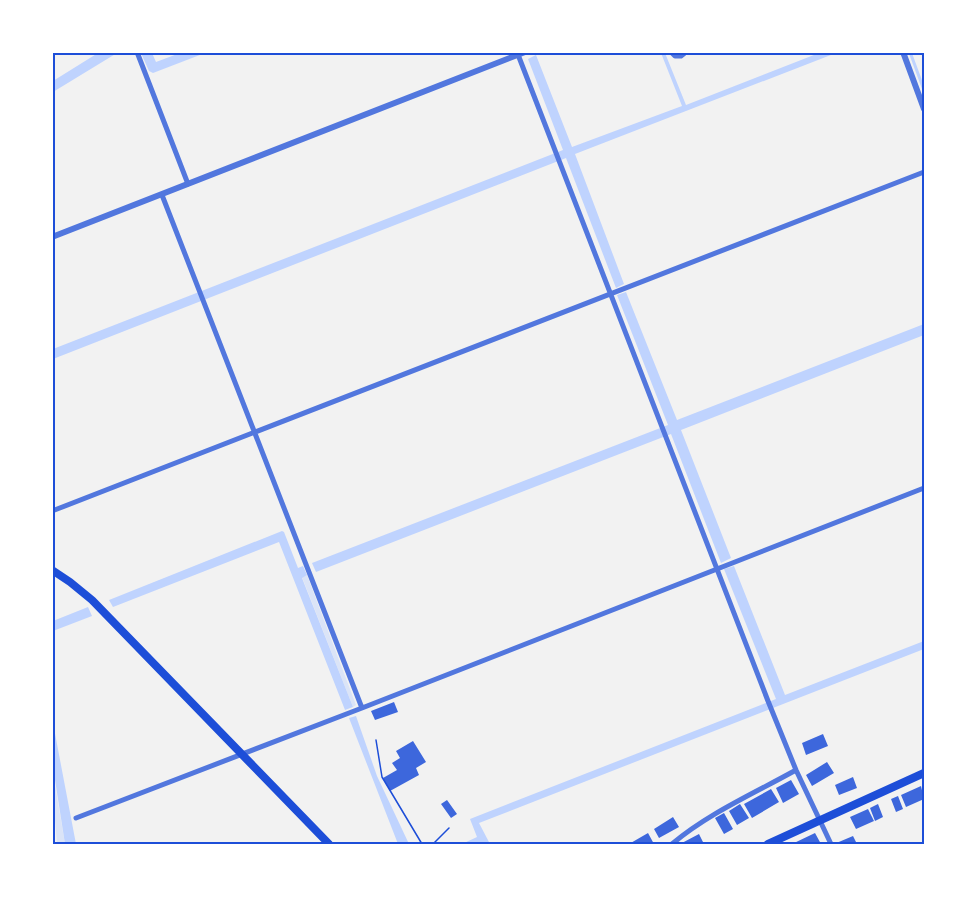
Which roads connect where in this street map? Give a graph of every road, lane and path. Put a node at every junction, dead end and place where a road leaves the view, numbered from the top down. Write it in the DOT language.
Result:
graph roads {
  1 [pos="137,52"];
  2 [pos="525,52"];
  3 [pos="671,52"];
  4 [pos="686,52"];
  5 [pos="903,52"];
  6 [pos="517,54"];
  7 [pos="924,109"];
  8 [pos="924,172"];
  9 [pos="188,184"];
  10 [pos="162,195"];
  11 [pos="52,237"];
  12 [pos="609,294"];
  13 [pos="255,433"];
  14 [pos="924,488"];
  15 [pos="52,512"];
  16 [pos="716,569"];
  17 [pos="52,570"];
  18 [pos="362,708"];
  19 [pos="376,740"];
  20 [pos="243,755"];
  21 [pos="795,770"];
  22 [pos="924,773"];
  23 [pos="76,818"];
  24 [pos="821,821"];
  25 [pos="449,828"];
  26 [pos="329,844"];
  27 [pos="422,844"];
  28 [pos="433,844"];
  29 [pos="672,844"];
  30 [pos="768,844"];
  31 [pos="831,844"];
  1 -- 9 [label="street"];
  2 -- 6 [label="street"];
  3 -- 4 [label="street"];
  5 -- 7 [label="street"];
  6 -- 9 [label="street"];
  6 -- 12 [label="street"];
  8 -- 12 [label="street"];
  9 -- 10 [label="street"];
  10 -- 11 [label="street"];
  10 -- 13 [label="street"];
  12 -- 13 [label="street"];
  12 -- 16 [label="street"];
  13 -- 15 [label="street"];
  13 -- 18 [label="street"];
  14 -- 16 [label="street"];
  16 -- 18 [label="street"];
  16 -- 21 [label="street"];
  17 -- 20 [label="highway"];
  18 -- 20 [label="street"];
  19 -- 27 [label="path"];
  20 -- 23 [label="street"];
  20 -- 26 [label="highway"];
  21 -- 24 [label="street"];
  21 -- 29 [label="street"];
  22 -- 24 [label="highway"];
  24 -- 30 [label="highway"];
  24 -- 31 [label="street"];
  25 -- 28 [label="path"];
}
